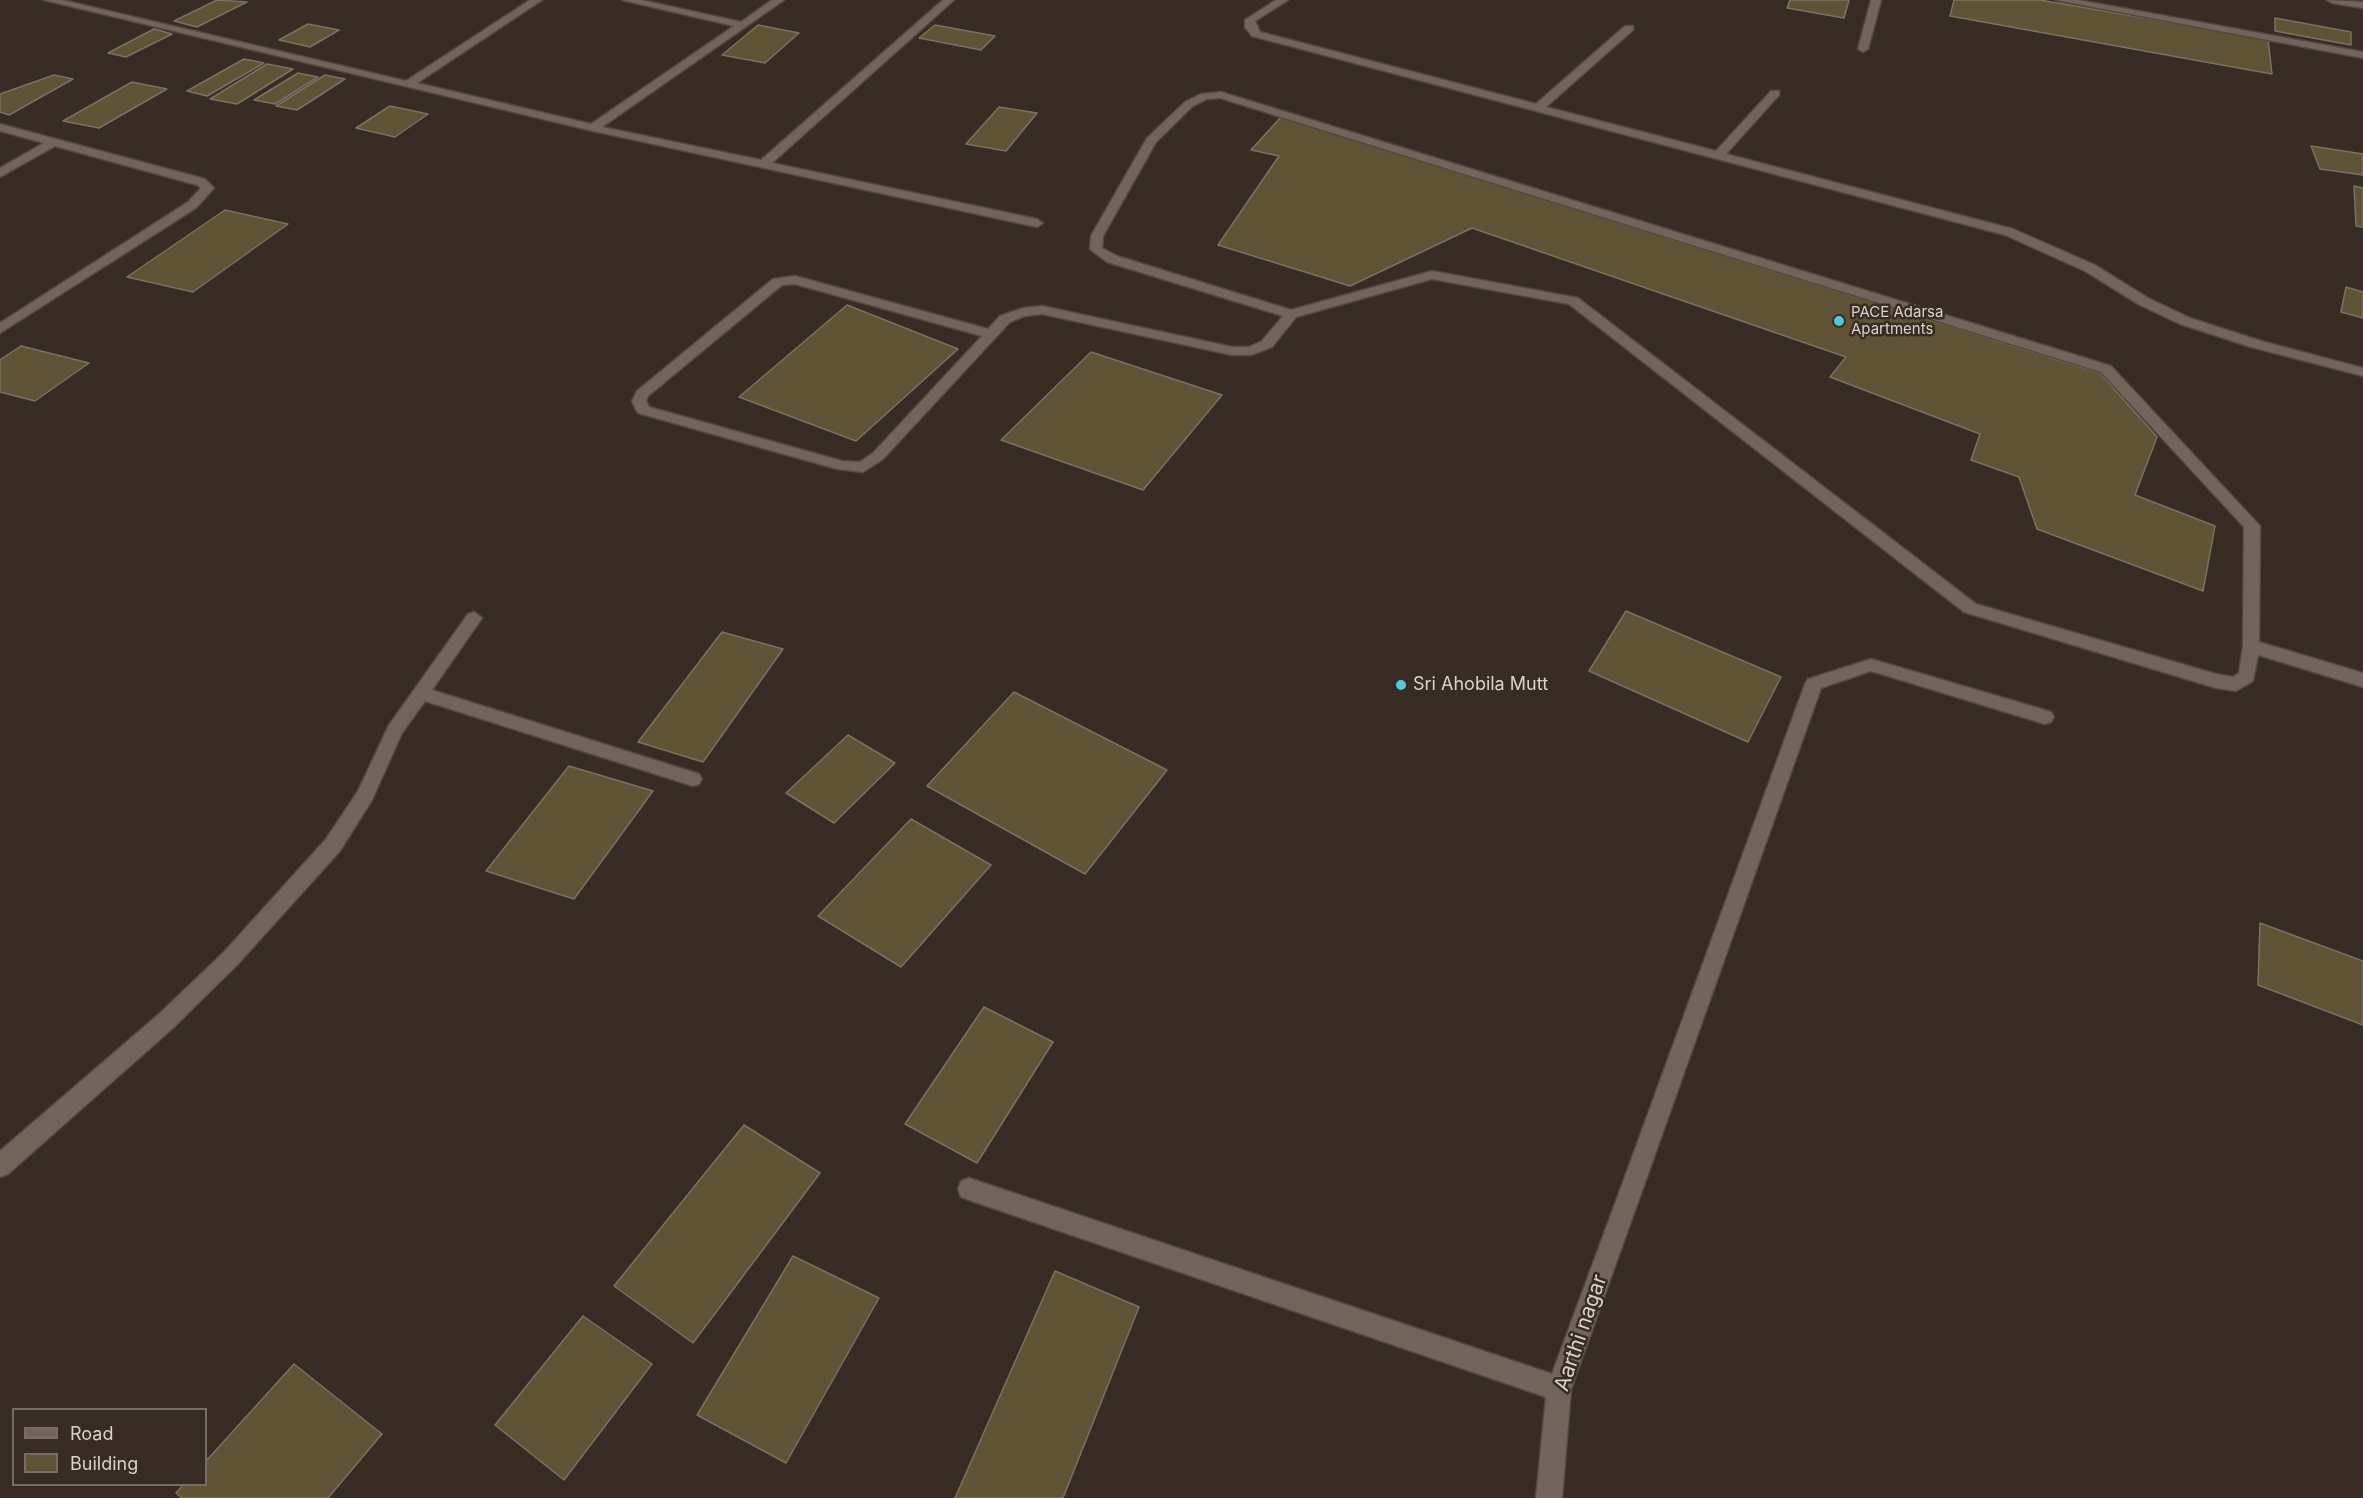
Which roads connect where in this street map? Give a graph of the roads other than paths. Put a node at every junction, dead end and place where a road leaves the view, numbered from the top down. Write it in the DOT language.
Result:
graph roads {
  1 [pos="49,0"];
  2 [pos="537,0"];
  3 [pos="627,0"];
  4 [pos="779,0"];
  5 [pos="949,0"];
  6 [pos="1283,0"];
  7 [pos="1876,0"];
  8 [pos="2061,0"];
  9 [pos="2332,0"];
  10 [pos="2363,5"];
  11 [pos="741,25"];
  12 [pos="1629,28"];
  13 [pos="1863,49"];
  14 [pos="2363,55"];
  15 [pos="407,85"];
  16 [pos="1775,93"];
  17 [pos="1538,108"];
  18 [pos="0,127"];
  19 [pos="593,128"];
  20 [pos="54,142"];
  21 [pos="1719,155"];
  22 [pos="764,164"];
  23 [pos="0,173"];
  24 [pos="1037,223"];
  25 [pos="1291,314"];
  26 [pos="0,329"];
  27 [pos="991,334"];
  28 [pos="2363,372"];
  29 [pos="474,618"];
  30 [pos="2252,646"];
  31 [pos="2363,680"];
  32 [pos="420,693"];
  33 [pos="2045,717"];
  34 [pos="693,779"];
  35 [pos="0,1166"];
  36 [pos="969,1189"];
  37 [pos="1560,1389"];
  38 [pos="1549,1498"];
  1 -- 15 [label="street"];
  2 -- 15 [label="street"];
  3 -- 11 [label="street"];
  4 -- 11 [label="street"];
  5 -- 22 [label="street"];
  6 -- 17 [label="street"];
  7 -- 13 [label="street"];
  8 -- 14 [label="street"];
  9 -- 10 [label="street"];
  11 -- 19 [label="street"];
  12 -- 17 [label="street"];
  15 -- 19 [label="street"];
  16 -- 21 [label="street"];
  17 -- 21 [label="street"];
  18 -- 20 [label="street"];
  19 -- 22 [label="street"];
  20 -- 23 [label="street"];
  20 -- 26 [label="street"];
  21 -- 28 [label="street"];
  22 -- 24 [label="street"];
  25 -- 27 [label="street"];
  25 -- 30 [label="street"];
  25 -- 30 [label="street"];
  27 -- 27 [label="street"];
  29 -- 32 [label="street"];
  30 -- 31 [label="street"];
  32 -- 34 [label="street"];
  32 -- 35 [label="street"];
  33 -- 37 [label="street, Aarthi nagar"];
  36 -- 37 [label="street"];
  37 -- 38 [label="street, Aarthi nagar"];
}
